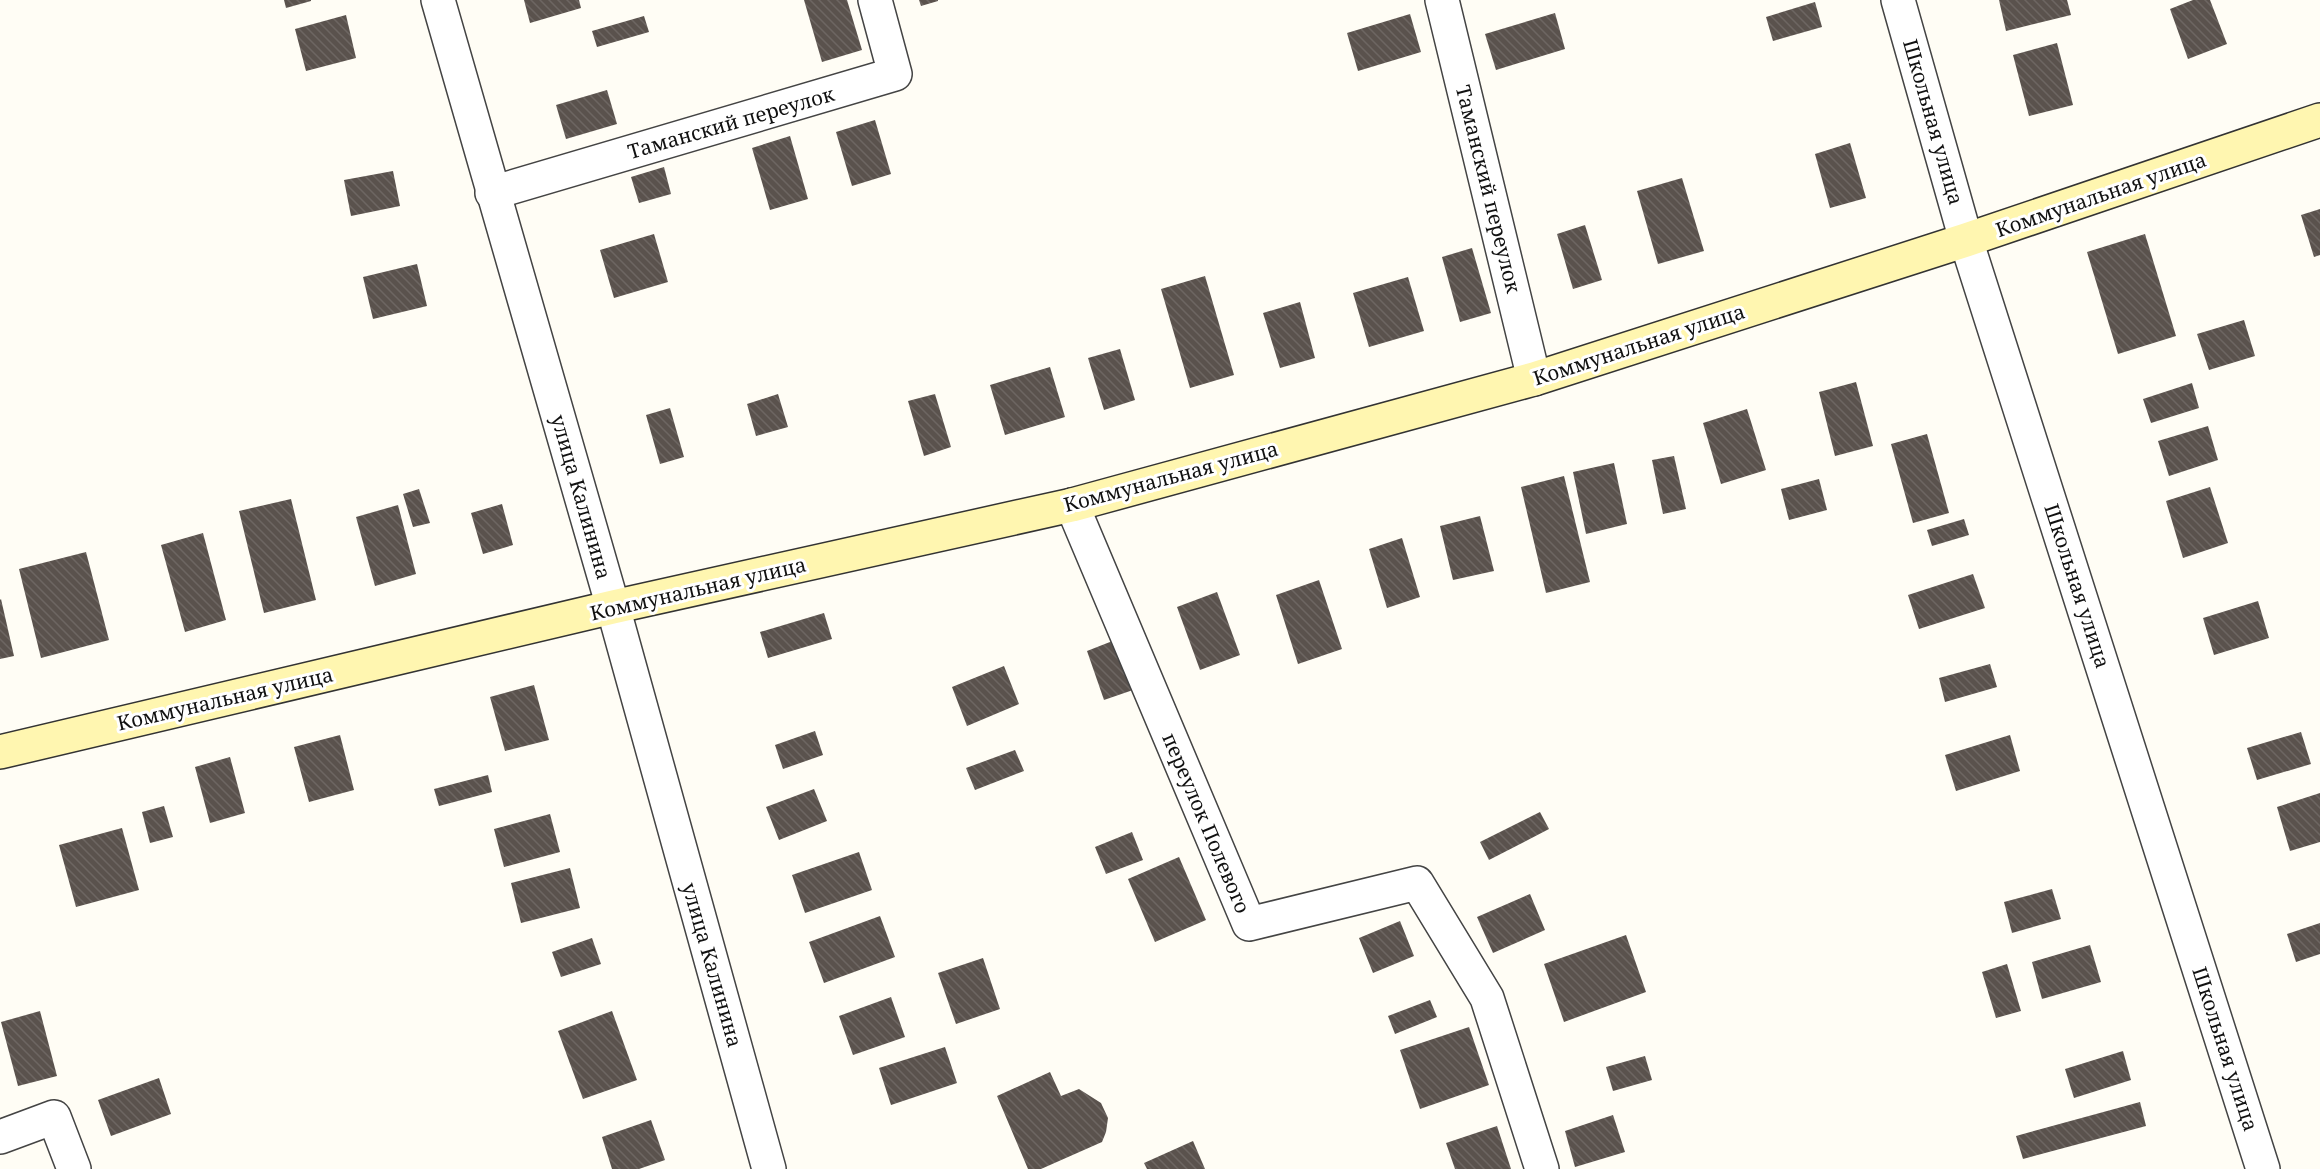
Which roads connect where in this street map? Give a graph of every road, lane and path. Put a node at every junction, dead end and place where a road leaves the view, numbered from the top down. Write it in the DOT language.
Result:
graph roads {
  1 [pos="438,0"];
  2 [pos="875,0"];
  3 [pos="1442,0"];
  4 [pos="1898,0"];
  5 [pos="2320,120"];
  6 [pos="492,193"];
  7 [pos="1966,240"];
  8 [pos="1534,379"];
  9 [pos="1072,505"];
  10 [pos="613,607"];
  11 [pos="0,752"];
  12 [pos="0,1137"];
  13 [pos="74,1169"];
  14 [pos="769,1169"];
  15 [pos="1542,1169"];
  16 [pos="2263,1169"];
  1 -- 6 [label="street, улица Калинина"];
  2 -- 6 [label="street, Таманский переулок"];
  3 -- 8 [label="street, Таманский переулок"];
  4 -- 7 [label="street, Школьная улица"];
  5 -- 7 [label="street, Коммунальная улица"];
  6 -- 10 [label="street, улица Калинина"];
  7 -- 8 [label="street, Коммунальная улица"];
  7 -- 16 [label="street, Школьная улица"];
  8 -- 9 [label="street, Коммунальная улица"];
  9 -- 10 [label="street, Коммунальная улица"];
  9 -- 15 [label="street, переулок Полевого"];
  10 -- 11 [label="street, Коммунальная улица"];
  10 -- 14 [label="street, улица Калинина"];
  12 -- 13 [label="street"];
}
